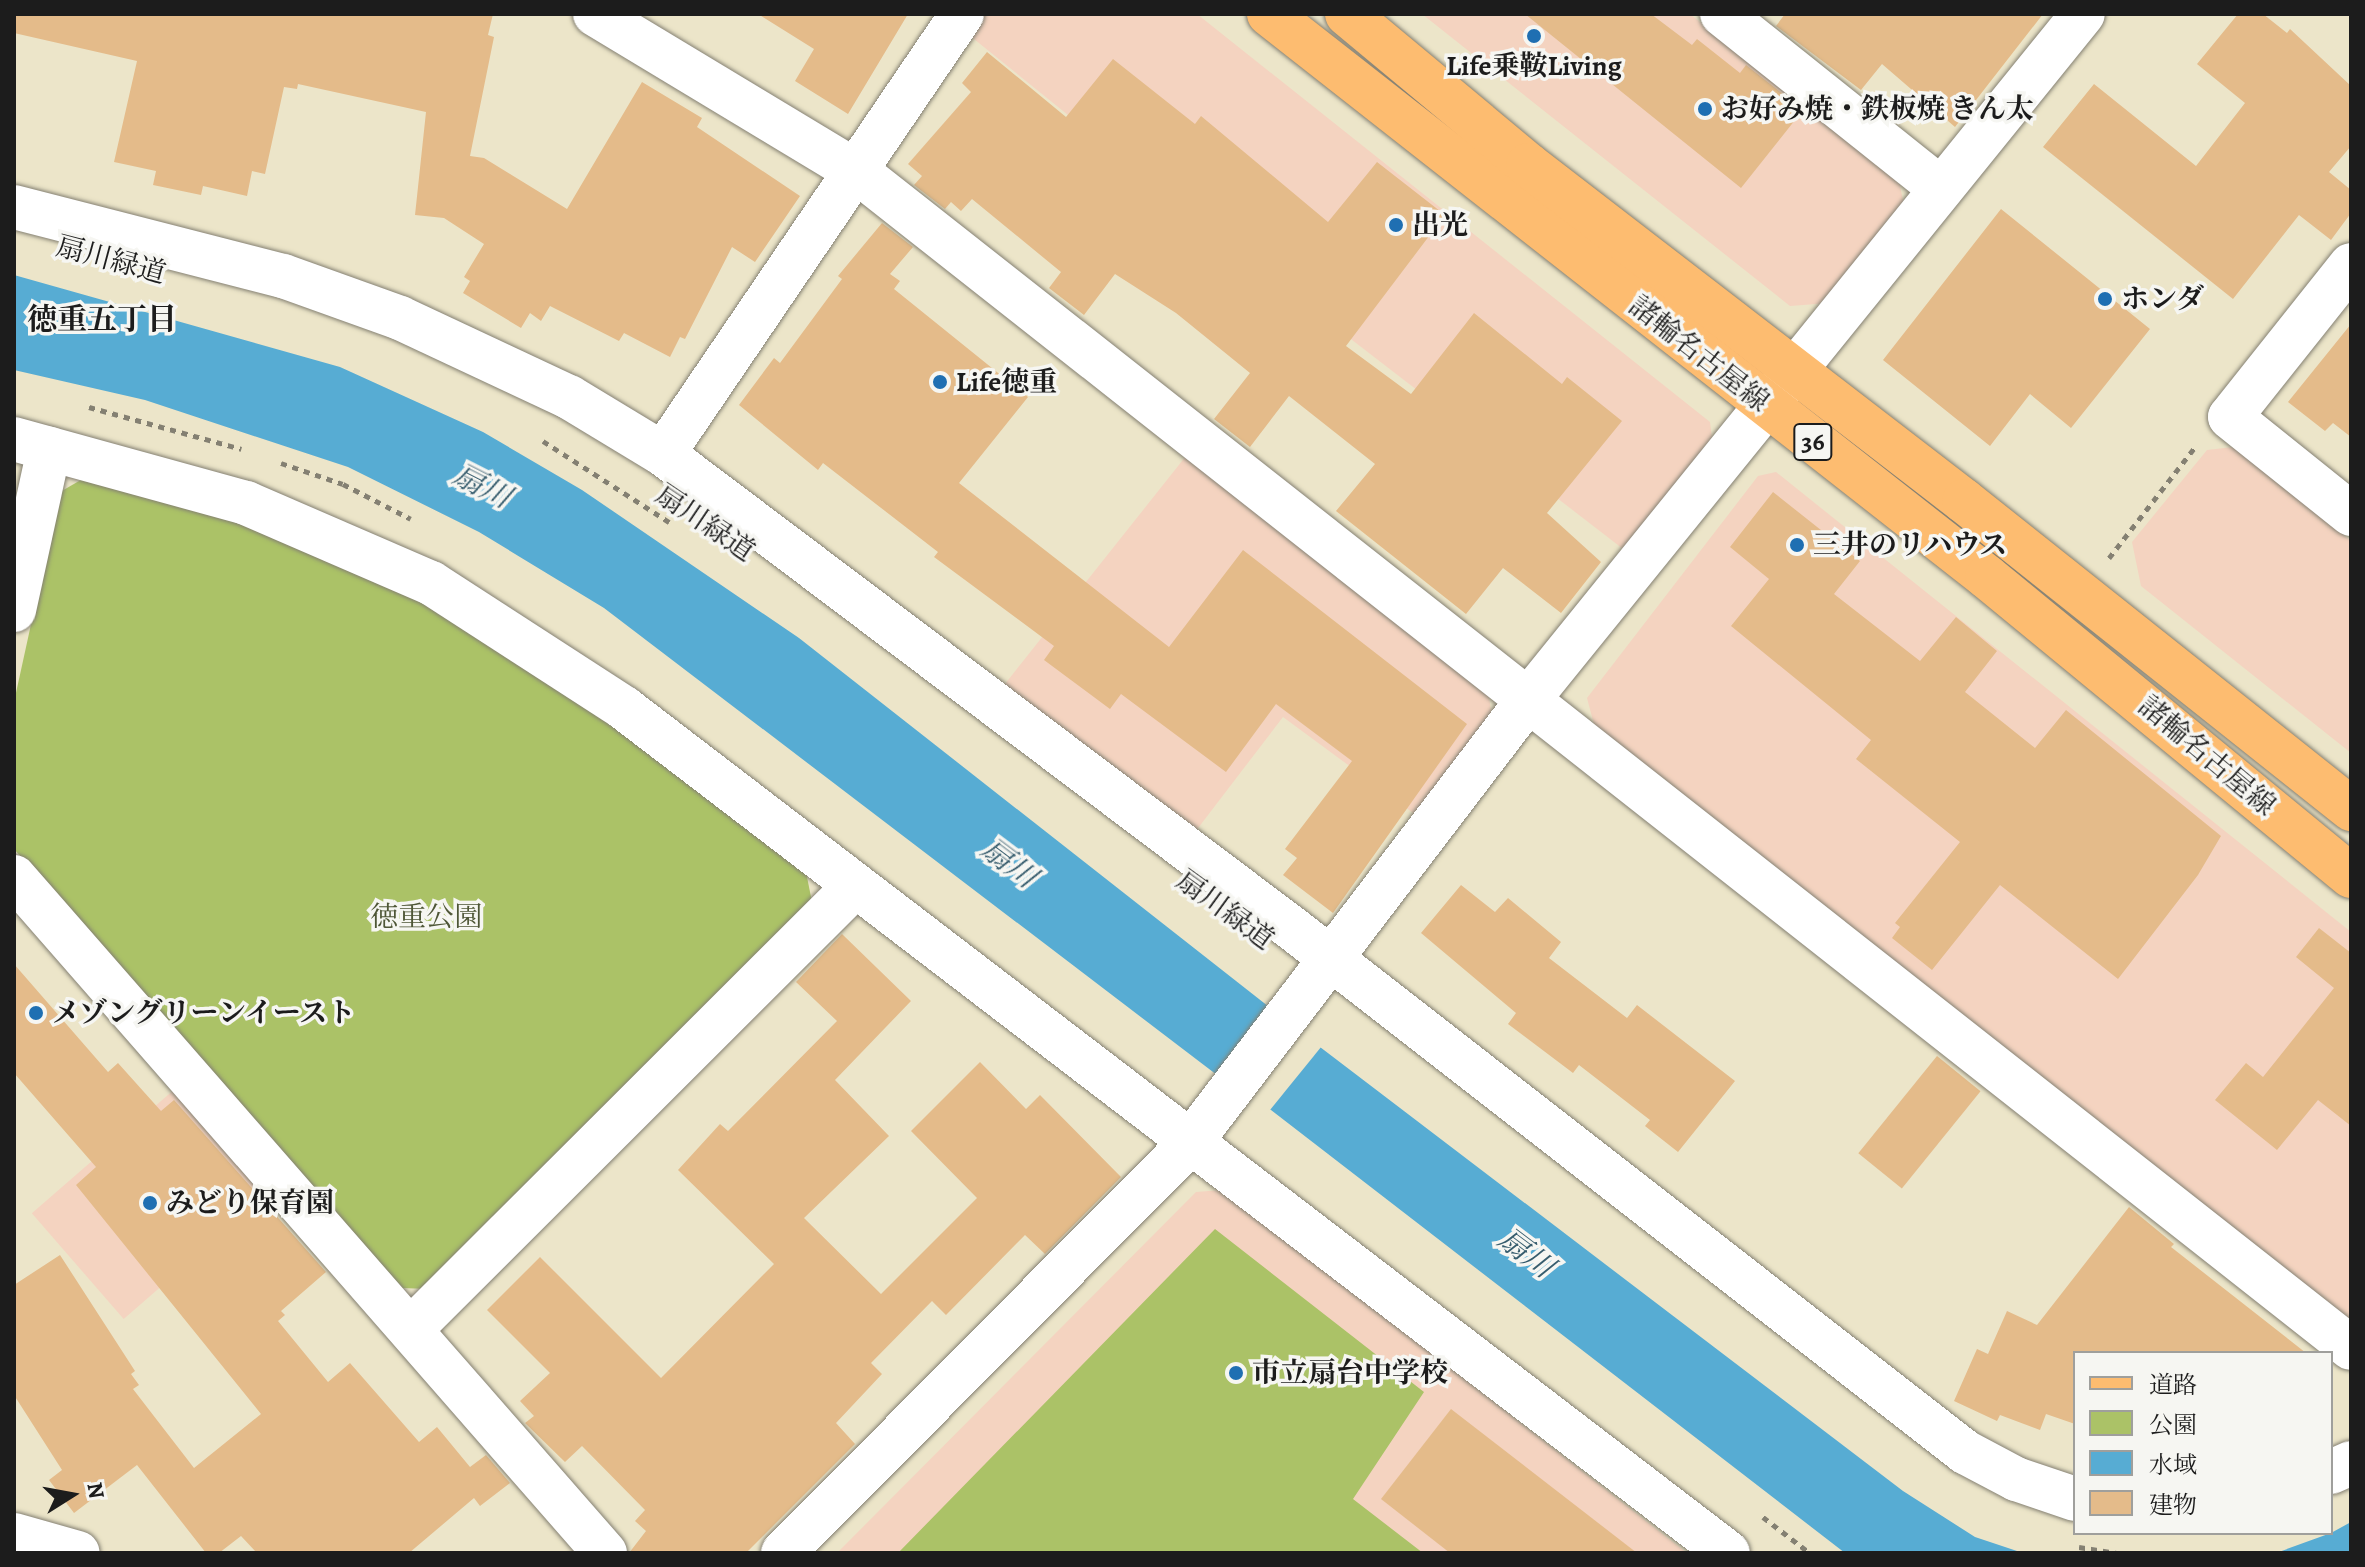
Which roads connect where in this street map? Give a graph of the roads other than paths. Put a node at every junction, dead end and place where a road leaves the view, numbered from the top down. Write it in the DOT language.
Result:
graph roads {
  1 [pos="595,14"];
  2 [pos="962,14"];
  3 [pos="1269,14"];
  4 [pos="1347,14"];
  5 [pos="1722,14"];
  6 [pos="2083,14"];
  7 [pos="859,173"];
  8 [pos="1941,189"];
  9 [pos="14,207"];
  10 [pos="2351,265"];
  11 [pos="1796,373"];
  12 [pos="1763,404"];
  13 [pos="31,444"];
  14 [pos="663,454"];
  15 [pos="2351,514"];
  16 [pos="14,610"];
  17 [pos="1528,700"];
  18 [pos="2351,809"];
  19 [pos="2351,876"];
  20 [pos="14,877"];
  21 [pos="855,886"];
  22 [pos="1330,963"];
  23 [pos="1190,1143"];
  24 [pos="411,1329"];
  25 [pos="2351,1348"];
  26 [pos="2073,1498"];
  27 [pos="14,1535"];
  28 [pos="78,1553"];
  29 [pos="605,1553"];
  30 [pos="783,1553"];
  31 [pos="1728,1553"];
  1 -- 7 [label="street"];
  2 -- 7 [label="street"];
  3 -- 12 [label="main road, 諸輪名古屋線 / 36"];
  4 -- 11 [label="main road, 諸輪名古屋線 / 36"];
  5 -- 8 [label="street"];
  6 -- 8 [label="street"];
  7 -- 14 [label="street"];
  7 -- 17 [label="street"];
  8 -- 11 [label="street"];
  9 -- 14 [label="street"];
  10 -- 15 [label="street"];
  11 -- 12 [label="street"];
  11 -- 18 [label="main road, 諸輪名古屋線 / 36"];
  12 -- 17 [label="street"];
  12 -- 19 [label="main road, 諸輪名古屋線 / 36"];
  13 -- 16 [label="street"];
  13 -- 21 [label="street"];
  14 -- 22 [label="street"];
  17 -- 22 [label="street"];
  17 -- 25 [label="street"];
  20 -- 24 [label="street"];
  21 -- 23 [label="street"];
  21 -- 24 [label="street"];
  22 -- 23 [label="street"];
  22 -- 26 [label="street"];
  23 -- 30 [label="street"];
  23 -- 31 [label="street"];
  24 -- 29 [label="street"];
  27 -- 28 [label="street"];
}
